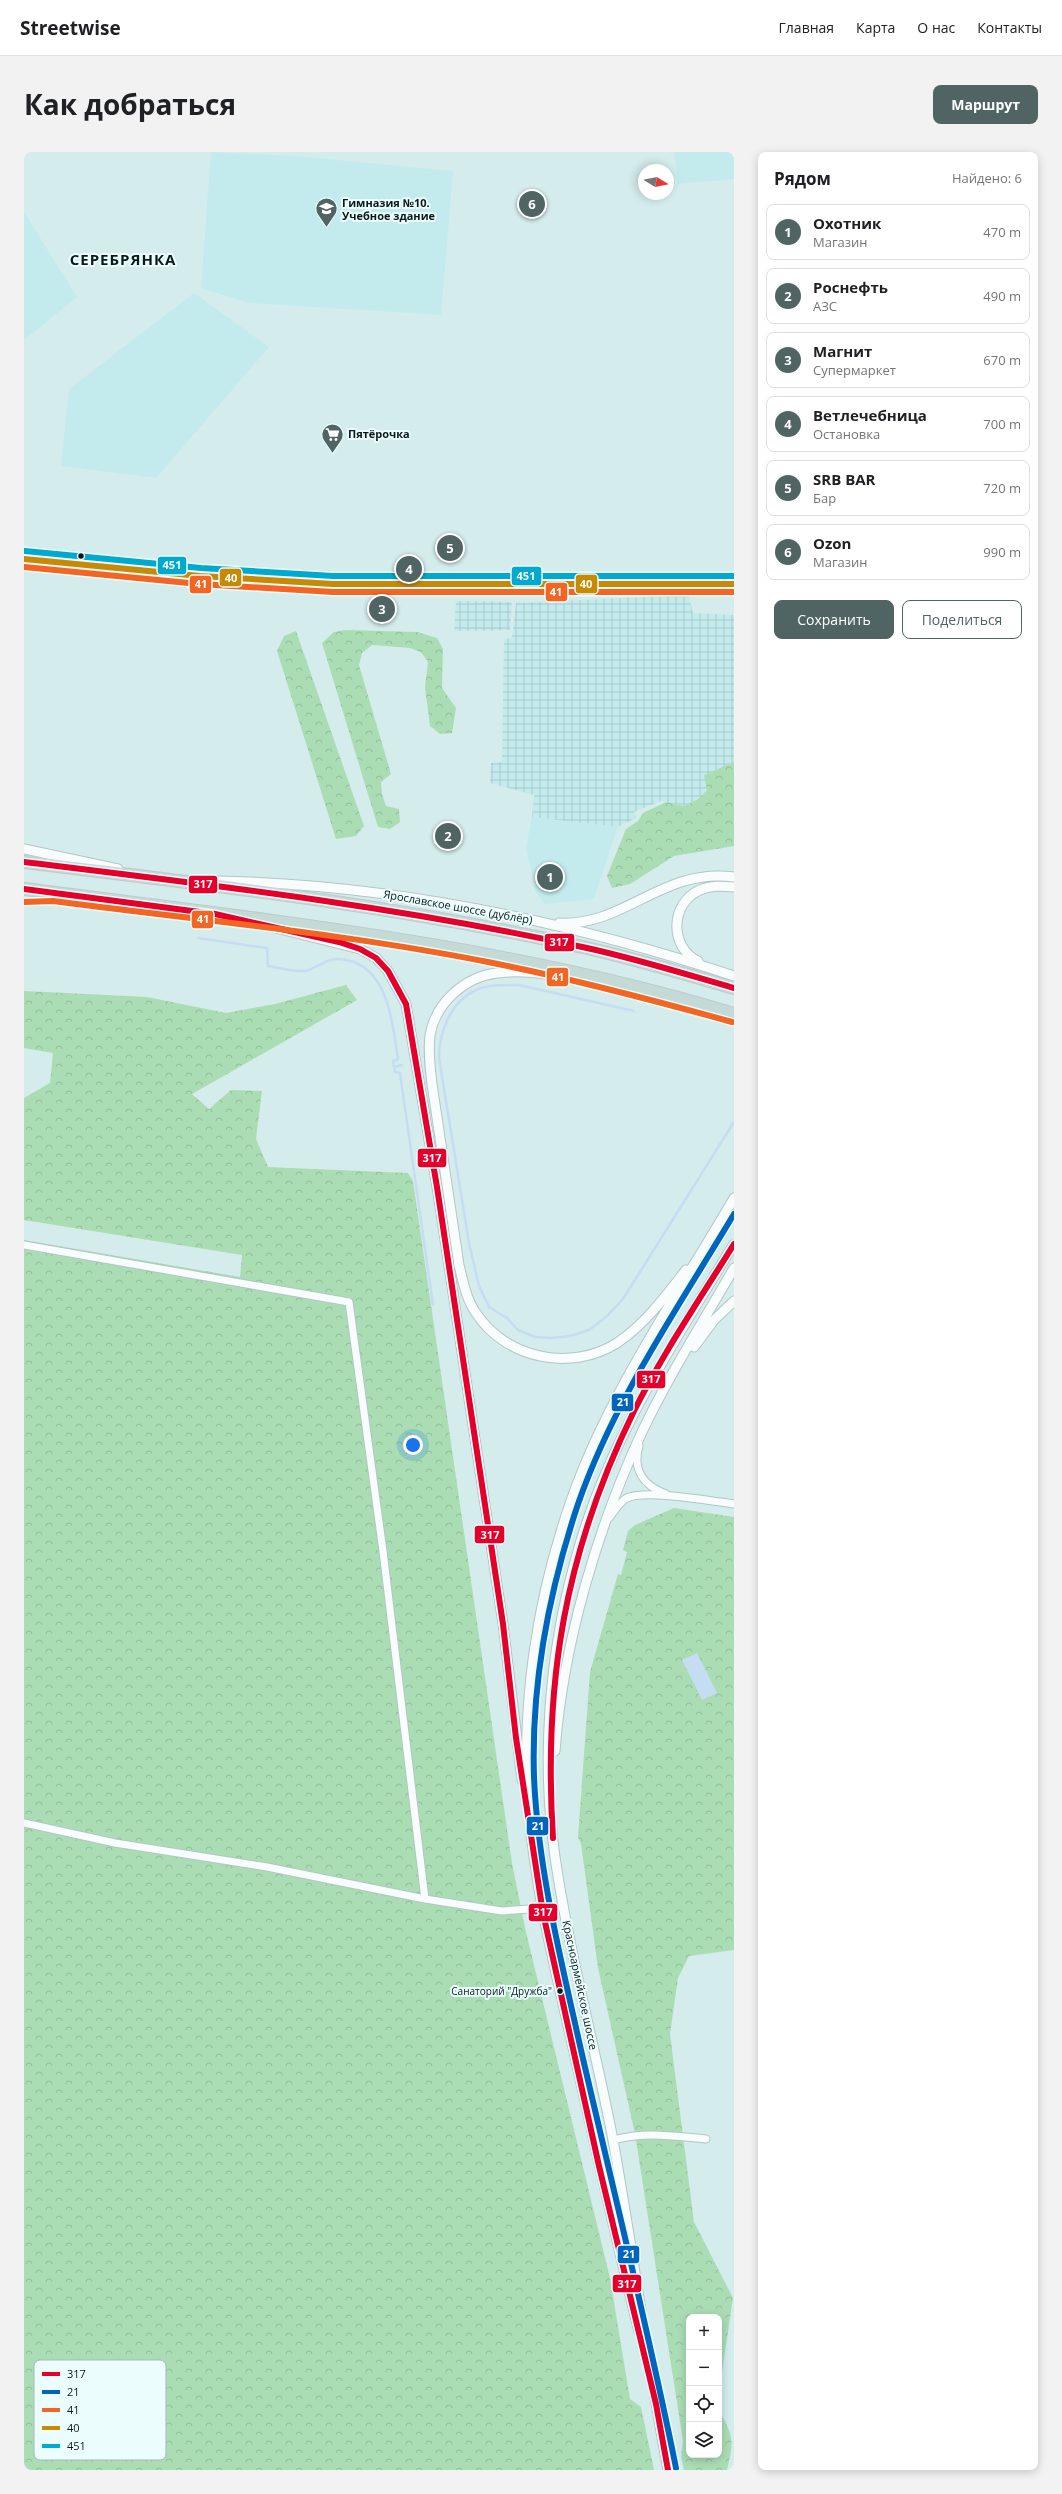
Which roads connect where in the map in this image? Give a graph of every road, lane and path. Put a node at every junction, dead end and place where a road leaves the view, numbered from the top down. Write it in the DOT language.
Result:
graph roads {
  1 [pos="24,559"];
  2 [pos="734,584"];
  3 [pos="24,849"];
  4 [pos="24,862"];
  5 [pos="734,877"];
  6 [pos="154,878"];
  7 [pos="175,880"];
  8 [pos="734,887"];
  9 [pos="24,889"];
  10 [pos="53,893"];
  11 [pos="24,894"];
  12 [pos="215,914"];
  13 [pos="535,921"];
  14 [pos="713,969"];
  15 [pos="734,976"];
  16 [pos="626,984"];
  17 [pos="734,988"];
  18 [pos="734,1014"];
  19 [pos="734,1198"];
  20 [pos="716,1229"];
  21 [pos="734,1244"];
  22 [pos="24,1245"];
  23 [pos="734,1268"];
  24 [pos="734,1301"];
  25 [pos="673,1375"];
  26 [pos="643,1431"];
  27 [pos="676,1497"];
  28 [pos="734,1504"];
  29 [pos="604,1525"];
  30 [pos="550,1802"];
  31 [pos="529,1813"];
  32 [pos="24,1823"];
  33 [pos="425,1899"];
  34 [pos="543,1913"];
  35 [pos="706,2139"];
  36 [pos="613,2140"];
  37 [pos="656,2404"];
  38 [pos="668,2470"];
  1 -- 2 [label="main road"];
  3 -- 6 [label="main road"];
  4 -- 6 [label="highway"];
  5 -- 13 [label="main road"];
  6 -- 7 [label="highway"];
  7 -- 13 [label="main road, Ярославское шоссе (дублёр)"];
  7 -- 17 [label="highway"];
  8 -- 14 [label="main road"];
  9 -- 10 [label="highway"];
  10 -- 11 [label="main road"];
  10 -- 12 [label="highway"];
  12 -- 16 [label="highway"];
  12 -- 31 [label="main road"];
  13 -- 14 [label="main road, Ярославское шоссе (дублёр)"];
  14 -- 15 [label="main road, Ярославское шоссе (дублёр)"];
  16 -- 18 [label="highway"];
  16 -- 20 [label="main road"];
  19 -- 20 [label="main road, Красноармейское шоссе"];
  20 -- 31 [label="main road, Красноармейское шоссе"];
  21 -- 30 [label="main road, Красноармейское шоссе"];
  22 -- 33 [label="street"];
  23 -- 25 [label="main road"];
  24 -- 25 [label="main road"];
  25 -- 26 [label="main road"];
  26 -- 27 [label="street"];
  26 -- 29 [label="main road"];
  27 -- 28 [label="street"];
  27 -- 29 [label="street"];
  29 -- 30 [label="main road"];
  30 -- 36 [label="main road, Красноармейское шоссе"];
  31 -- 34 [label="main road, Красноармейское шоссе"];
  32 -- 33 [label="street"];
  33 -- 34 [label="street"];
  34 -- 37 [label="main road, Красноармейское шоссе"];
  35 -- 36 [label="street"];
  36 -- 37 [label="main road, Красноармейское шоссе"];
  37 -- 38 [label="main road, Красноармейское шоссе"];
}
